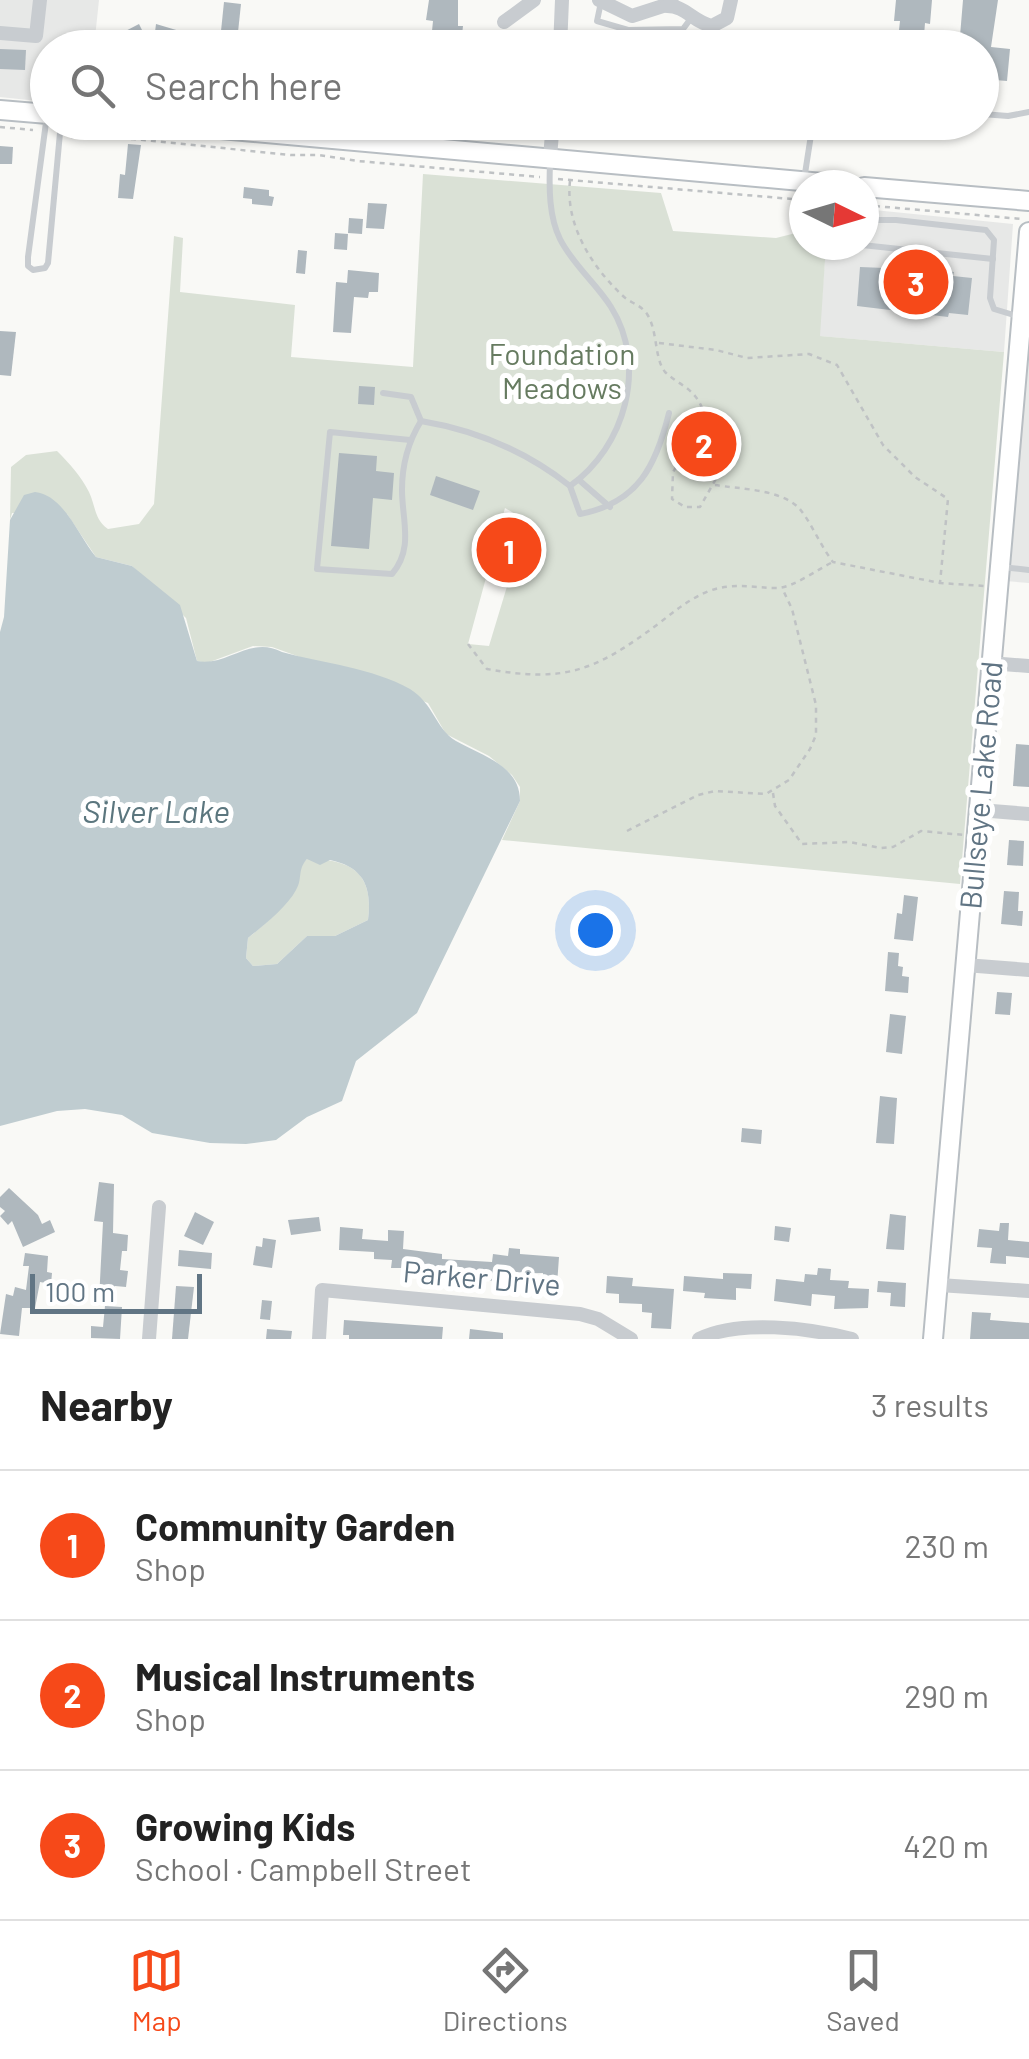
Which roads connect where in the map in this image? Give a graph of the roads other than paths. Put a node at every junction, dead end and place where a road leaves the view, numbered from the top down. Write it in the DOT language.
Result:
graph roads {
  1 [pos="40,0"];
  2 [pos="534,0"];
  3 [pos="562,0"];
  4 [pos="600,0"];
  5 [pos="731,0"];
  6 [pos="672,3"];
  7 [pos="692,17"];
  8 [pos="504,22"];
  9 [pos="37,30"];
  10 [pos="561,30"];
  11 [pos="0,34"];
  12 [pos="30,36"];
  13 [pos="0,110"];
  14 [pos="1029,112"];
  15 [pos="999,115"];
  16 [pos="30,117"];
  17 [pos="43,140"];
  18 [pos="60,140"];
  19 [pos="352,140"];
  20 [pos="551,140"];
  21 [pos="811,140"];
  22 [pos="550,157"];
  23 [pos="807,170"];
  24 [pos="789,189"];
  25 [pos="879,194"];
  26 [pos="1029,202"];
  27 [pos="879,218"];
  28 [pos="1029,232"];
  29 [pos="879,247"];
  30 [pos="993,257"];
  31 [pos="1023,316"];
  32 [pos="383,393"];
  33 [pos="670,412"];
  34 [pos="421,422"];
  35 [pos="410,440"];
  36 [pos="579,480"];
  37 [pos="570,486"];
  38 [pos="610,507"];
  39 [pos="1000,567"];
  40 [pos="1029,570"];
  41 [pos="990,663"];
  42 [pos="1029,666"];
  43 [pos="979,810"];
  44 [pos="1029,814"];
  45 [pos="965,965"];
  46 [pos="1029,970"];
  47 [pos="159,1207"];
  48 [pos="939,1285"];
  49 [pos="1029,1291"];
  50 [pos="149,1339"];
  51 [pos="318,1339"];
  52 [pos="631,1339"];
  53 [pos="699,1339"];
  54 [pos="852,1339"];
  55 [pos="933,1339"];
  1 -- 9 [label="street"];
  2 -- 8 [label="street"];
  3 -- 10 [label="street"];
  4 -- 6 [label="street"];
  4 -- 7 [label="lane"];
  5 -- 7 [label="street"];
  6 -- 7 [label="street"];
  11 -- 12 [label="street"];
  13 -- 16 [label="street"];
  14 -- 15 [label="lane"];
  17 -- 18 [label="lane"];
  19 -- 22 [label="street"];
  20 -- 22 [label="street"];
  21 -- 23 [label="lane"];
  22 -- 24 [label="street"];
  22 -- 36 [label="lane"];
  25 -- 26 [label="street"];
  27 -- 30 [label="lane"];
  28 -- 31 [label="street, Bullseye Lake Road"];
  29 -- 30 [label="lane"];
  30 -- 31 [label="lane"];
  31 -- 39 [label="street, Bullseye Lake Road"];
  32 -- 34 [label="lane"];
  33 -- 38 [label="lane"];
  34 -- 35 [label="lane"];
  34 -- 37 [label="lane"];
  35 -- 35 [label="lane"];
  36 -- 37 [label="lane"];
  36 -- 38 [label="lane"];
  37 -- 38 [label="lane"];
  39 -- 40 [label="lane"];
  39 -- 41 [label="street, Bullseye Lake Road"];
  41 -- 42 [label="street"];
  41 -- 43 [label="street, Bullseye Lake Road"];
  43 -- 44 [label="street"];
  43 -- 45 [label="street, Bullseye Lake Road"];
  45 -- 46 [label="street"];
  45 -- 48 [label="street, Bullseye Lake Road"];
  47 -- 50 [label="street"];
  48 -- 49 [label="street"];
  48 -- 55 [label="street, Bullseye Lake Road"];
  51 -- 52 [label="street, Parker Drive"];
  53 -- 54 [label="street"];
}
